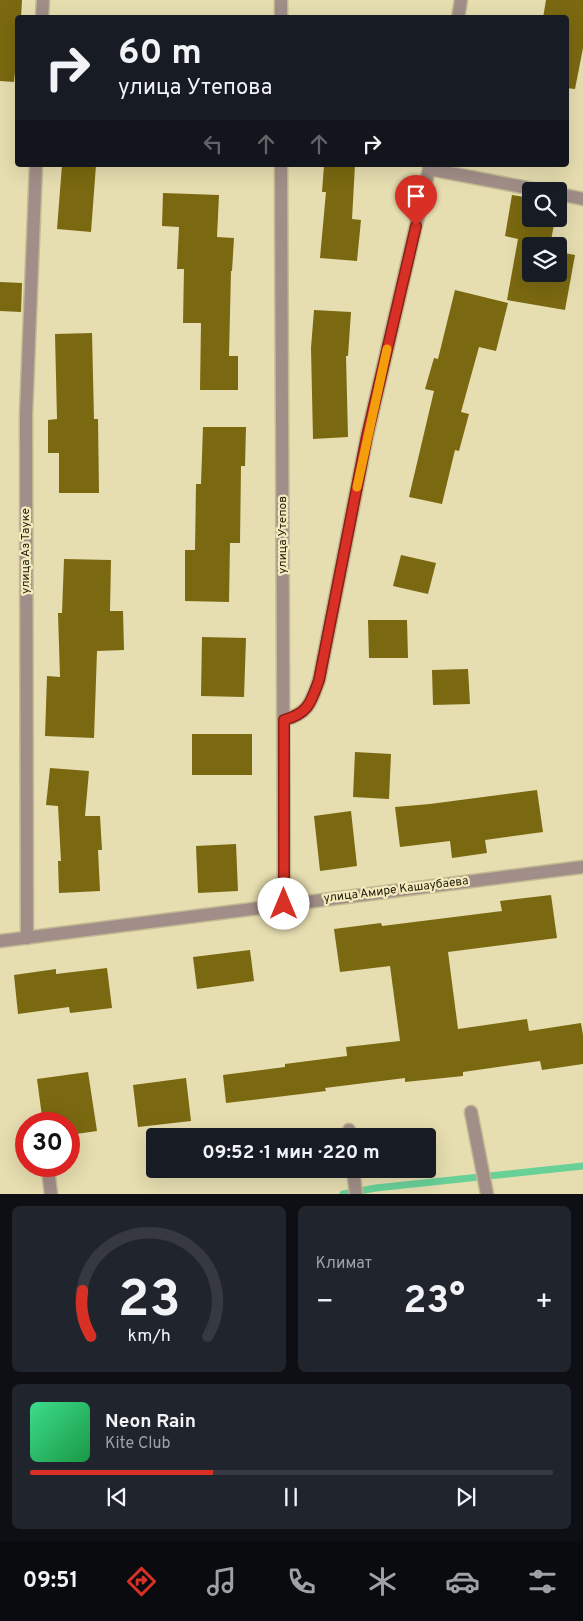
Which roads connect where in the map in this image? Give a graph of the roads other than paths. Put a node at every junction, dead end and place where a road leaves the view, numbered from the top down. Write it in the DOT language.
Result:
graph roads {
  1 [pos="42,0"];
  2 [pos="281,0"];
  3 [pos="461,0"];
  4 [pos="42,15"];
  5 [pos="281,15"];
  6 [pos="458,15"];
  7 [pos="36,167"];
  8 [pos="282,167"];
  9 [pos="430,167"];
  10 [pos="522,186"];
  11 [pos="567,196"];
  12 [pos="583,199"];
  13 [pos="284,720"];
  14 [pos="583,867"];
  15 [pos="284,904"];
  16 [pos="27,938"];
  17 [pos="0,941"];
  18 [pos="470,1112"];
  19 [pos="49,1177"];
  20 [pos="355,1178"];
  21 [pos="51,1194"];
  22 [pos="356,1194"];
  23 [pos="487,1194"];
  1 -- 4 [label="street"];
  2 -- 5 [label="street"];
  3 -- 6 [label="street"];
  7 -- 16 [label="street, улица Аз Тауке"];
  8 -- 13 [label="street, улица Утепов"];
  9 -- 10 [label="street"];
  9 -- 13 [label="street"];
  11 -- 12 [label="street"];
  13 -- 15 [label="street, улица Утепов"];
  14 -- 15 [label="street, улица Амире Кашаубаева"];
  15 -- 16 [label="street, улица Амире Кашаубаева"];
  16 -- 17 [label="street, улица Амире Кашаубаева"];
  18 -- 23 [label="street"];
  19 -- 21 [label="street"];
  20 -- 22 [label="street"];
}
